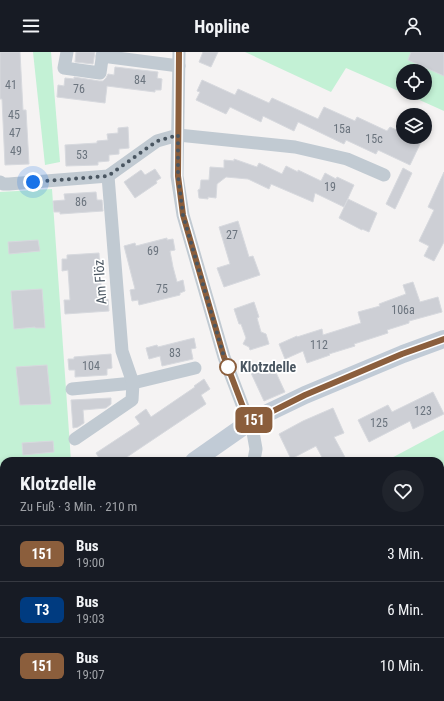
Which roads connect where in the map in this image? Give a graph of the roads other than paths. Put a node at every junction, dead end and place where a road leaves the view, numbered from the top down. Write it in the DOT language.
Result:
graph roads {
  1 [pos="67,52"];
  2 [pos="179,52"];
  3 [pos="102,54"];
  4 [pos="179,66"];
  5 [pos="178,135"];
  6 [pos="384,175"];
  7 [pos="108,176"];
  8 [pos="0,182"];
  9 [pos="444,339"];
  10 [pos="195,368"];
  11 [pos="133,383"];
  12 [pos="72,388"];
  13 [pos="251,422"];
  14 [pos="75,439"];
  15 [pos="200,457"];
  16 [pos="254,457"];
  1 -- 3 [label="street"];
  2 -- 4 [label="street"];
  3 -- 4 [label="street"];
  4 -- 5 [label="street"];
  5 -- 6 [label="street"];
  5 -- 7 [label="street"];
  5 -- 13 [label="street"];
  7 -- 8 [label="street"];
  7 -- 11 [label="street, Am Flöz"];
  9 -- 13 [label="main road"];
  10 -- 11 [label="street"];
  11 -- 12 [label="street"];
  11 -- 14 [label="street, Am Flöz"];
  13 -- 15 [label="main road"];
  13 -- 16 [label="street"];
}
